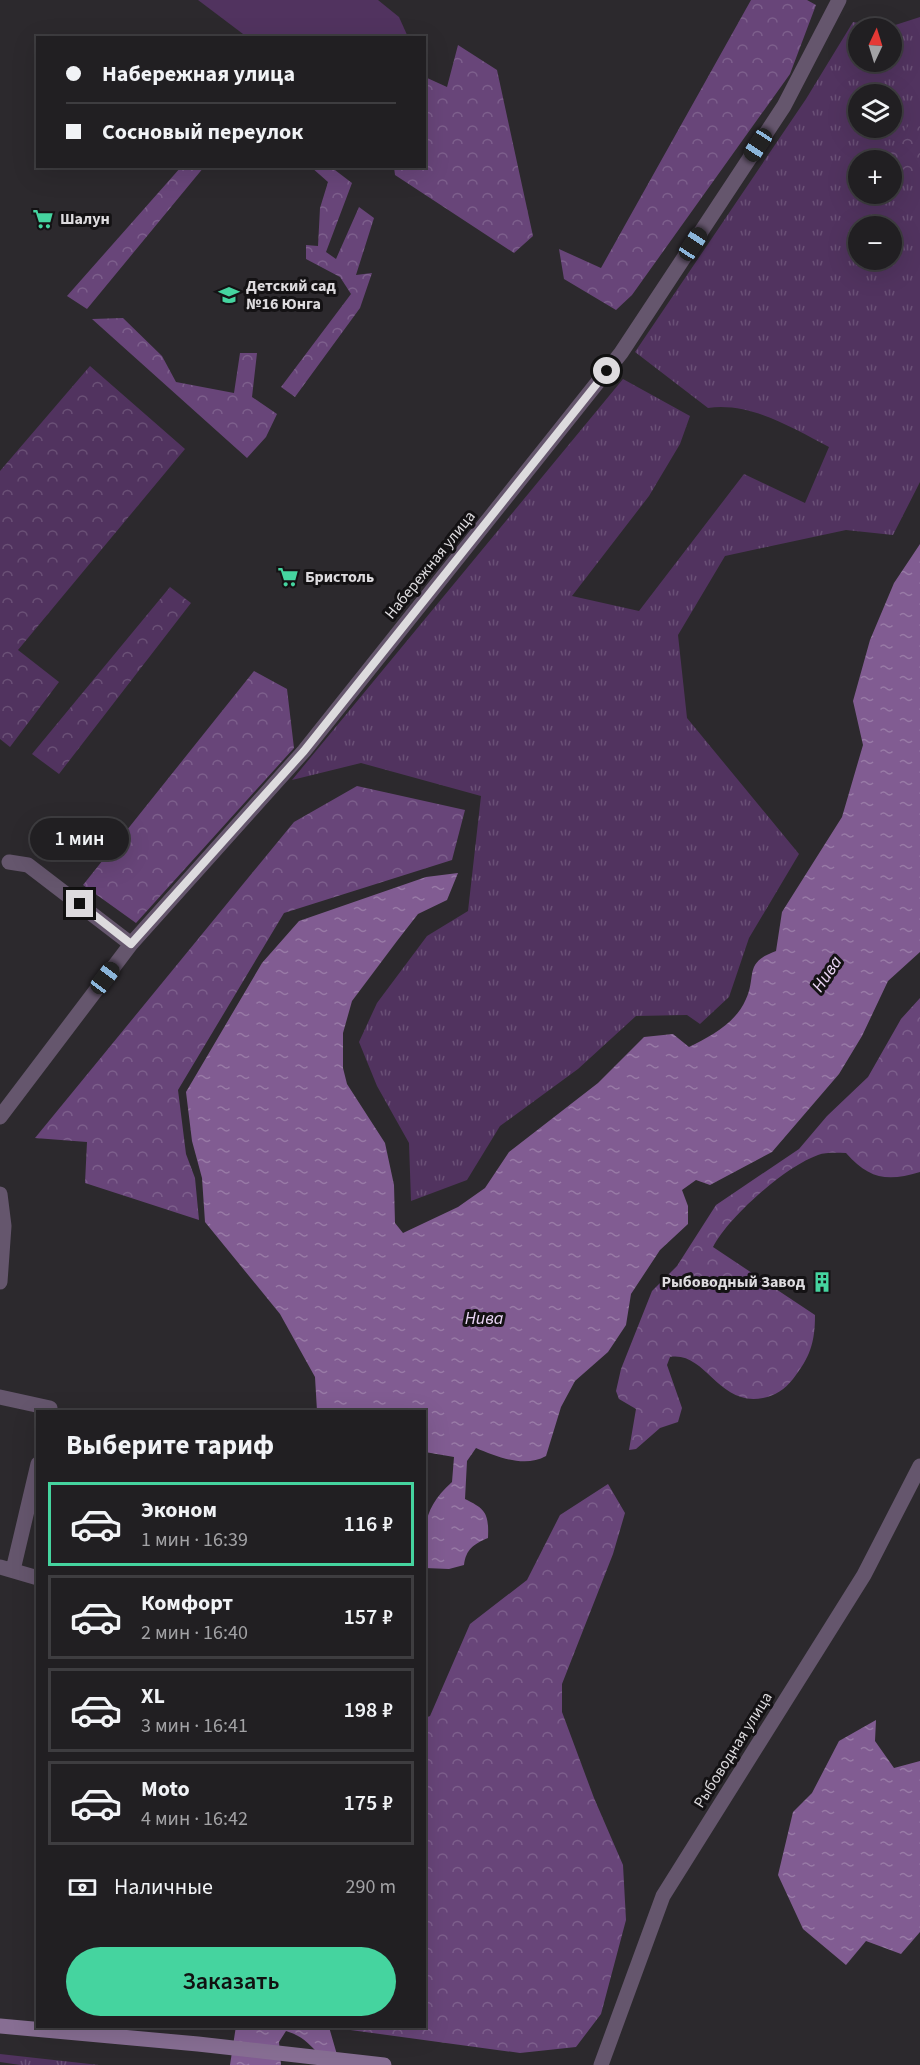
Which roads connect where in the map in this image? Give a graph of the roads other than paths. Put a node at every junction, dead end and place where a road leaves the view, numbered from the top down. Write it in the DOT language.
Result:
graph roads {
  1 [pos="839,0"];
  2 [pos="9,862"];
  3 [pos="131,944"];
  4 [pos="0,1117"];
  5 [pos="0,1194"];
  6 [pos="0,1281"];
  7 [pos="0,1397"];
  8 [pos="50,1410"];
  9 [pos="920,1466"];
  10 [pos="36,1471"];
  11 [pos="7,1569"];
  12 [pos="36,1577"];
  13 [pos="0,2026"];
  14 [pos="384,2065"];
  15 [pos="600,2065"];
  1 -- 3 [label="street, Набережная улица"];
  2 -- 3 [label="street"];
  3 -- 4 [label="street, Набережная улица"];
  5 -- 6 [label="street"];
  7 -- 8 [label="street"];
  9 -- 15 [label="street, Рыбоводная улица"];
  10 -- 11 [label="street"];
  11 -- 12 [label="street"];
  13 -- 14 [label="main road"];
}
